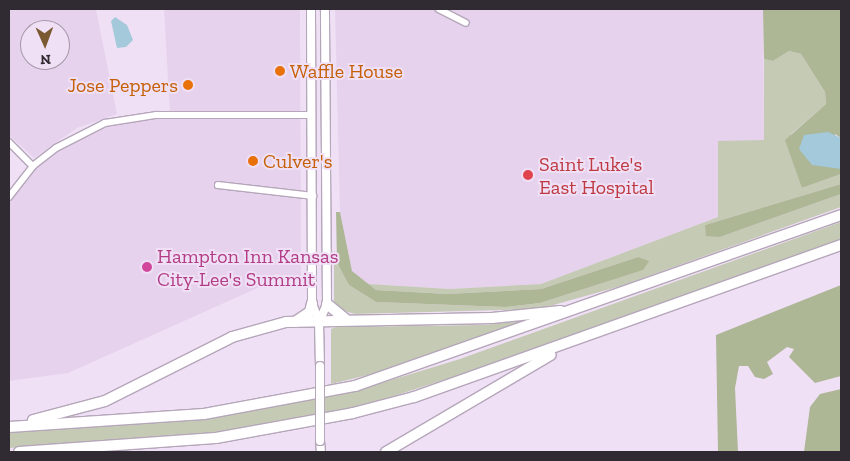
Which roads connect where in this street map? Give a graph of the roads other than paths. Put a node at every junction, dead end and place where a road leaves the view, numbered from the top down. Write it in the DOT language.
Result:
graph roads {
  1 [pos="311,9"];
  2 [pos="325,9"];
  3 [pos="439,9"];
  4 [pos="466,22"];
  5 [pos="311,115"];
  6 [pos="9,142"];
  7 [pos="33,166"];
  8 [pos="218,185"];
  9 [pos="9,196"];
  10 [pos="313,196"];
  11 [pos="841,215"];
  12 [pos="841,245"];
  13 [pos="606,300"];
  14 [pos="312,303"];
  15 [pos="327,304"];
  16 [pos="350,321"];
  17 [pos="295,322"];
  18 [pos="319,322"];
  19 [pos="582,339"];
  20 [pos="9,426"];
  21 [pos="19,452"];
  22 [pos="320,452"];
  23 [pos="386,452"];
  1 -- 5 [label="main road"];
  2 -- 15 [label="main road"];
  3 -- 4 [label="street"];
  5 -- 7 [label="street"];
  5 -- 10 [label="main road"];
  6 -- 7 [label="street"];
  7 -- 9 [label="street"];
  8 -- 10 [label="street"];
  10 -- 14 [label="main road"];
  11 -- 13 [label="highway"];
  12 -- 19 [label="highway"];
  13 -- 16 [label="highway"];
  13 -- 20 [label="highway"];
  14 -- 17 [label="highway"];
  14 -- 18 [label="main road"];
  15 -- 16 [label="highway"];
  15 -- 18 [label="main road"];
  16 -- 18 [label="highway"];
  17 -- 18 [label="highway"];
  17 -- 20 [label="highway"];
  18 -- 22 [label="main road, bridge"];
  19 -- 21 [label="highway"];
  19 -- 23 [label="highway"];
}
